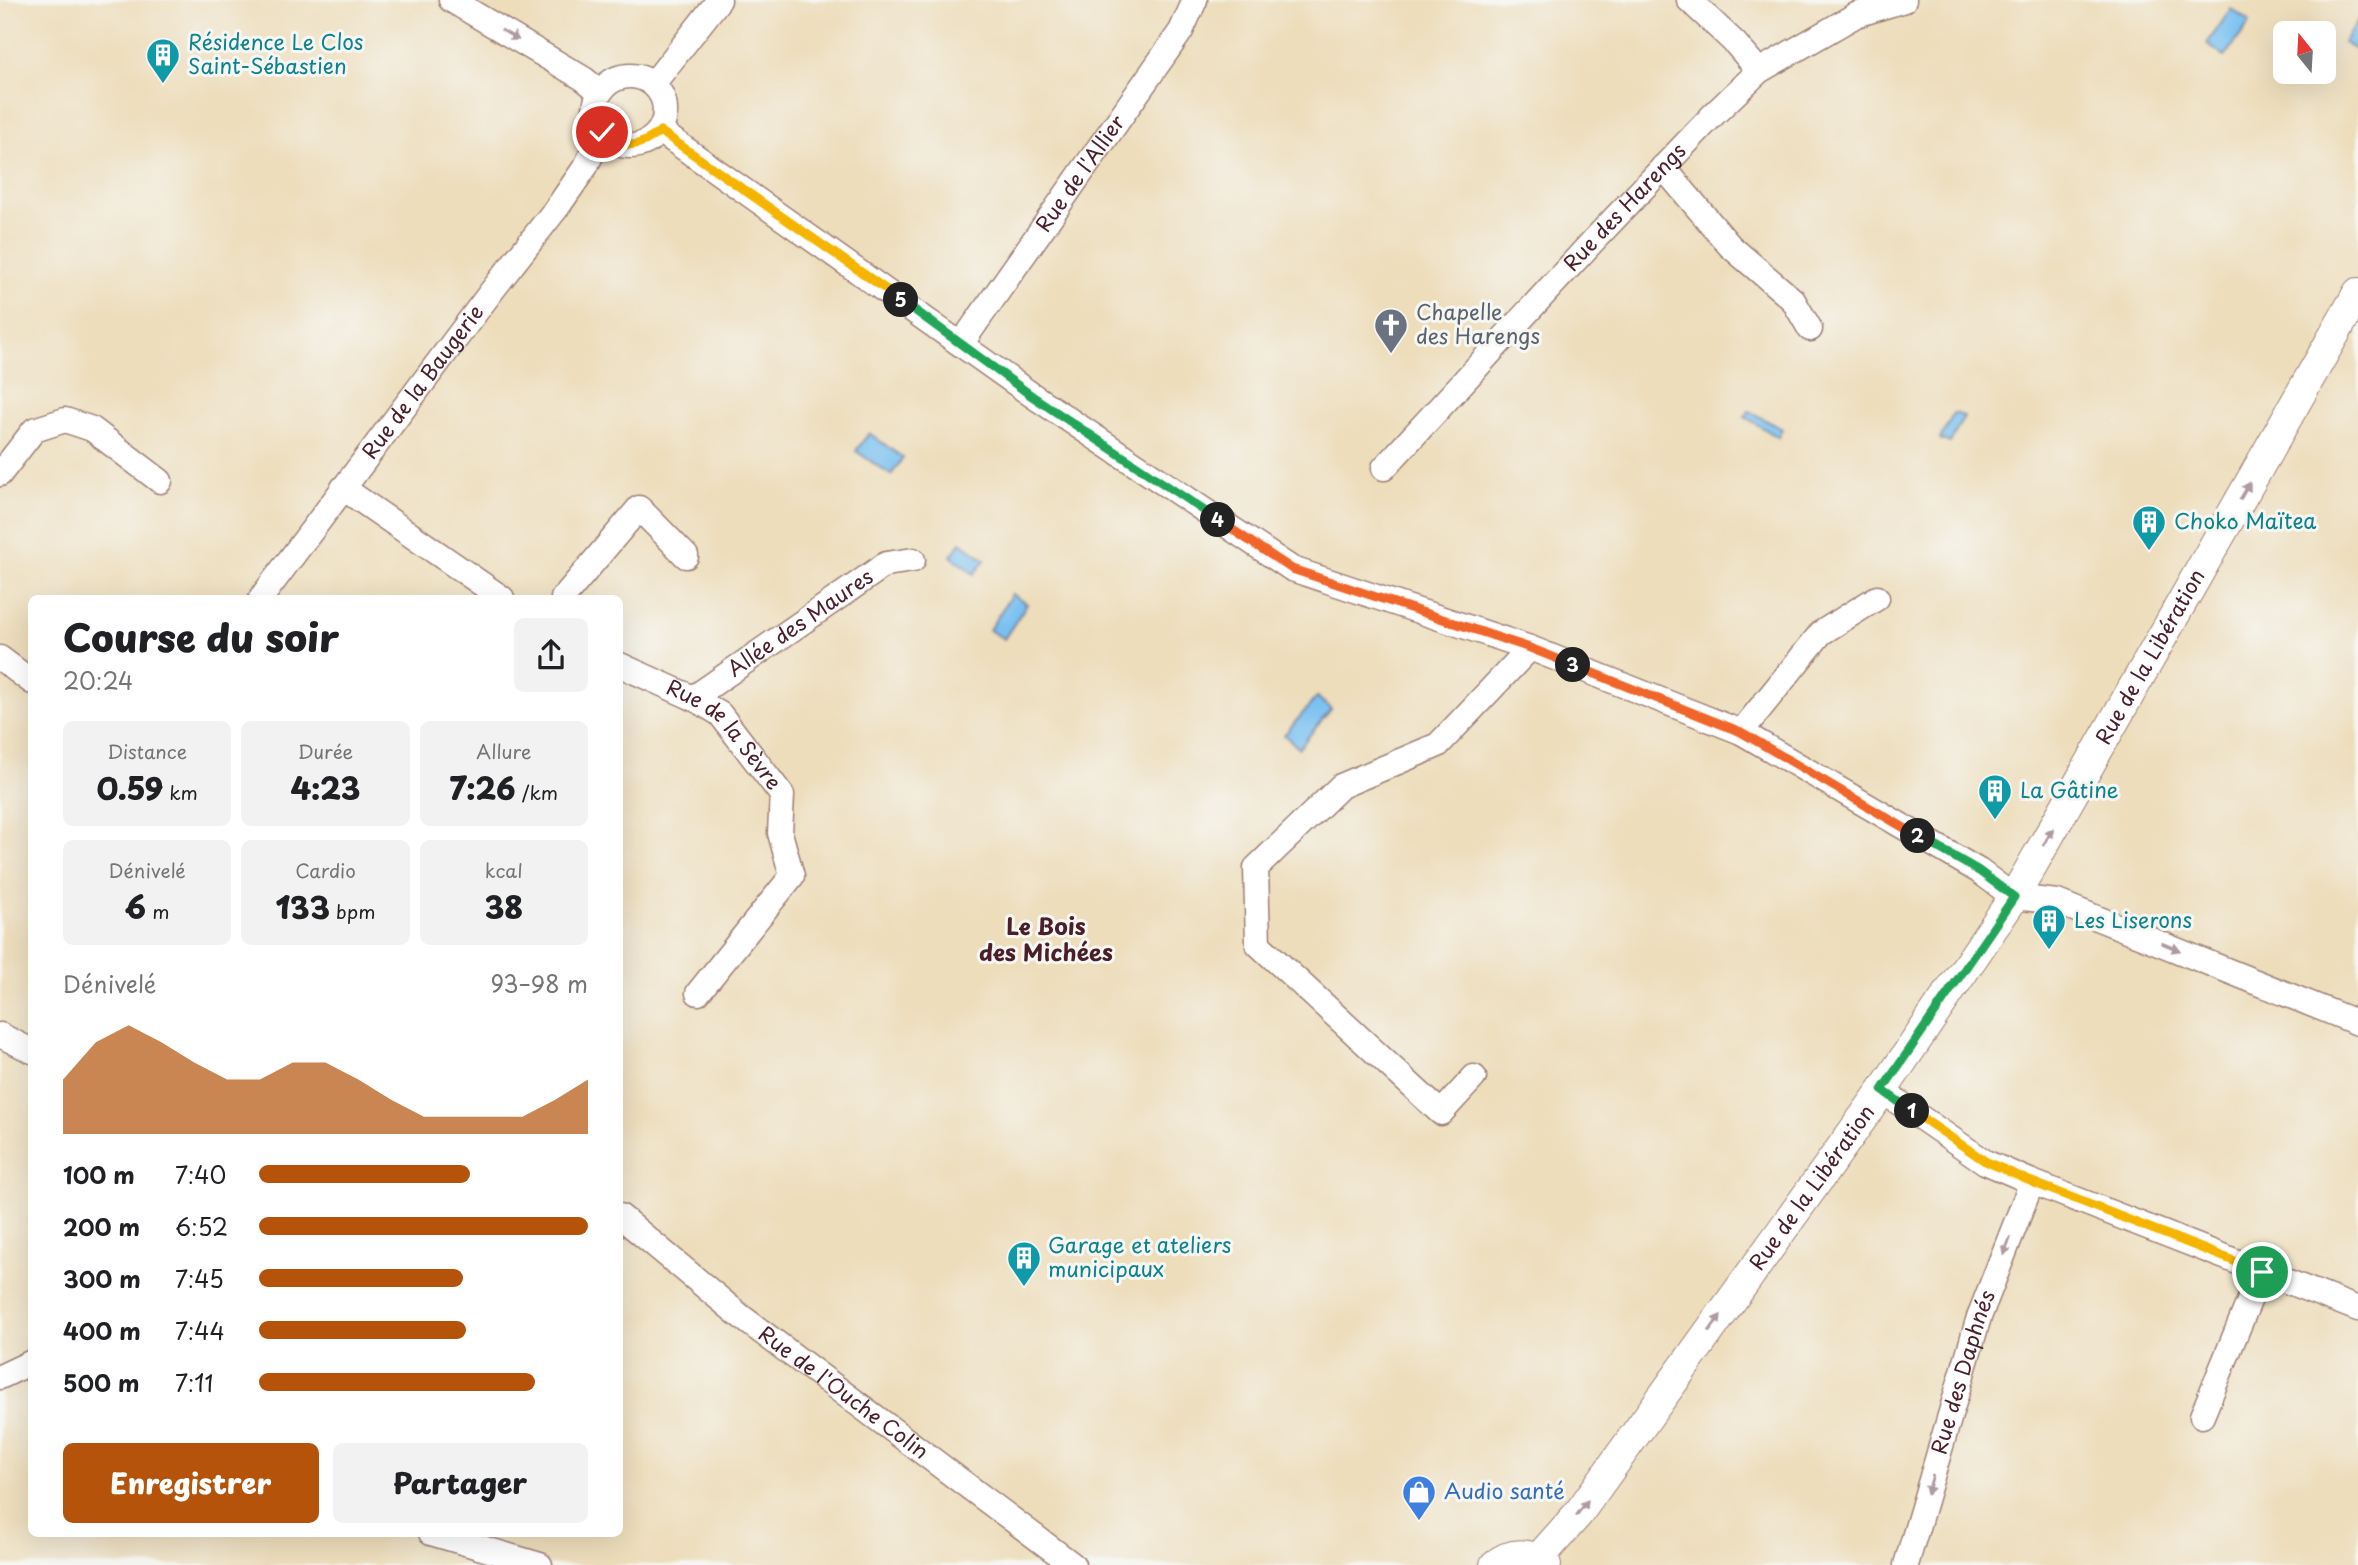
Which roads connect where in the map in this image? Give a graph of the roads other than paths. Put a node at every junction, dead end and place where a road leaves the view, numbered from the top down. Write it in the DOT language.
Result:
graph roads {
  1 [pos="451,0"];
  2 [pos="719,0"];
  3 [pos="1195,0"];
  4 [pos="1689,0"];
  5 [pos="1904,0"];
  6 [pos="1759,71"];
  7 [pos="653,84"];
  8 [pos="600,92"];
  9 [pos="660,131"];
  10 [pos="609,138"];
  11 [pos="1663,167"];
  12 [pos="2358,293"];
  13 [pos="1810,329"];
  14 [pos="961,344"];
  15 [pos="1384,468"];
  16 [pos="0,474"];
  17 [pos="160,481"];
  18 [pos="343,488"];
  19 [pos="686,556"];
  20 [pos="914,560"];
  21 [pos="263,595"];
  22 [pos="498,595"];
  23 [pos="566,595"];
  24 [pos="1877,598"];
  25 [pos="1530,648"];
  26 [pos="0,658"];
  27 [pos="623,666"];
  28 [pos="28,679"];
  29 [pos="693,698"];
  30 [pos="1741,732"];
  31 [pos="2014,897"];
  32 [pos="698,993"];
  33 [pos="2358,1023"];
  34 [pos="0,1035"];
  35 [pos="28,1049"];
  36 [pos="1474,1077"];
  37 [pos="1882,1090"];
  38 [pos="2032,1182"];
  39 [pos="623,1218"];
  40 [pos="2262,1272"];
  41 [pos="2358,1310"];
  42 [pos="28,1364"];
  43 [pos="0,1377"];
  44 [pos="2202,1416"];
  45 [pos="445,1537"];
  46 [pos="1542,1562"];
  47 [pos="1494,1564"];
  48 [pos="540,1565"];
  49 [pos="1073,1565"];
  50 [pos="1906,1565"];
  1 -- 8 [label="street, one-way"];
  2 -- 7 [label="street"];
  3 -- 14 [label="street, Rue de l'Allier"];
  4 -- 6 [label="street"];
  5 -- 6 [label="street, Rue des Harengs"];
  6 -- 11 [label="street, Rue des Harengs"];
  7 -- 8 [label="street"];
  7 -- 9 [label="street"];
  8 -- 10 [label="street"];
  9 -- 10 [label="street"];
  9 -- 14 [label="street"];
  10 -- 18 [label="street, Rue de la Baugerie"];
  11 -- 13 [label="street"];
  11 -- 15 [label="street, Rue des Harengs"];
  31 -- 12 [label="street, Rue de la Libération, one-way"];
  14 -- 25 [label="street"];
  16 -- 17 [label="street"];
  18 -- 21 [label="street, Rue de la Baugerie"];
  18 -- 22 [label="street"];
  19 -- 23 [label="street"];
  20 -- 29 [label="street, Allée des Maures"];
  24 -- 30 [label="street"];
  25 -- 30 [label="street"];
  25 -- 36 [label="street"];
  26 -- 28 [label="street"];
  27 -- 29 [label="street, Rue de la Sèvre"];
  29 -- 32 [label="street, Rue de la Sèvre"];
  30 -- 31 [label="street"];
  31 -- 33 [label="street, one-way"];
  31 -- 37 [label="street, Rue de la Libération"];
  34 -- 35 [label="street"];
  37 -- 38 [label="street"];
  46 -- 37 [label="street, Rue de la Libération, one-way"];
  38 -- 40 [label="street"];
  38 -- 50 [label="street, Rue des Daphnés, one-way"];
  39 -- 49 [label="street, Rue de l'Ouche Colin"];
  40 -- 41 [label="street"];
  40 -- 44 [label="street"];
  42 -- 43 [label="street"];
  45 -- 48 [label="street"];
  46 -- 47 [label="street"];
}
